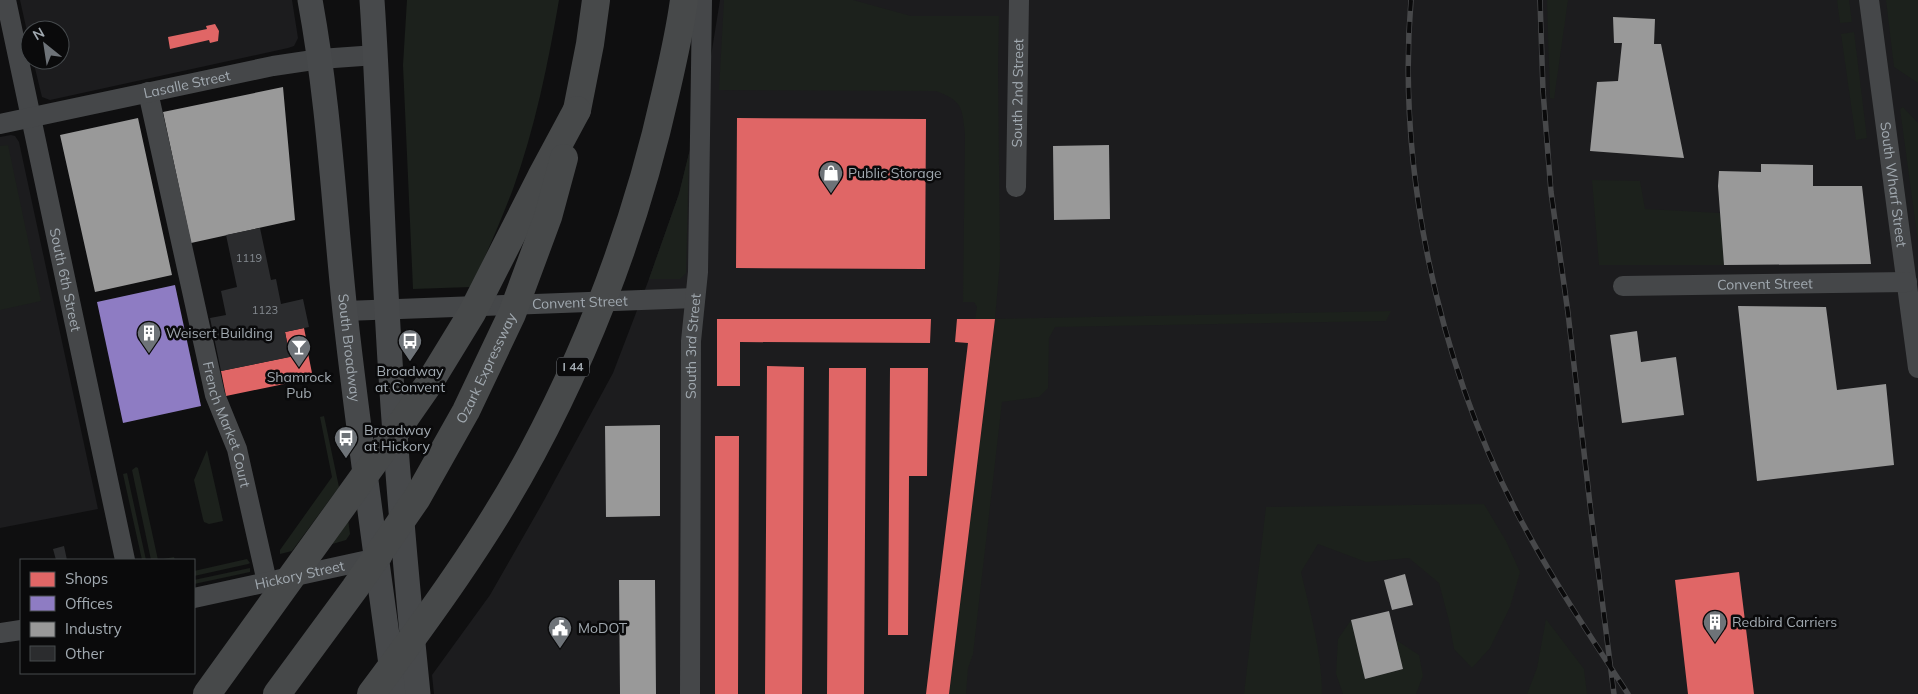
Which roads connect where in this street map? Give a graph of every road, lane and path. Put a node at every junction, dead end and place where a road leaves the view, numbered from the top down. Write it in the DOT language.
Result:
graph roads {
  1 [pos="6,0"];
  2 [pos="310,0"];
  3 [pos="372,0"];
  4 [pos="596,0"];
  5 [pos="684,0"];
  6 [pos="702,0"];
  7 [pos="1018,0"];
  8 [pos="1869,0"];
  9 [pos="376,55"];
  10 [pos="320,59"];
  11 [pos="148,92"];
  12 [pos="577,110"];
  13 [pos="31,118"];
  14 [pos="0,124"];
  15 [pos="1016,187"];
  16 [pos="1907,282"];
  17 [pos="1623,286"];
  18 [pos="695,298"];
  19 [pos="387,309"];
  20 [pos="345,311"];
  21 [pos="1918,368"];
  22 [pos="404,552"];
  23 [pos="378,558"];
  24 [pos="125,559"];
  25 [pos="267,582"];
  26 [pos="195,598"];
  27 [pos="20,630"];
  28 [pos="0,633"];
  29 [pos="207,694"];
  30 [pos="277,694"];
  31 [pos="371,694"];
  32 [pos="395,694"];
  33 [pos="418,694"];
  34 [pos="690,694"];
  1 -- 13 [label="street, South 6th Street"];
  2 -- 10 [label="main road, South Broadway"];
  3 -- 9 [label="main road"];
  4 -- 12 [label="highway, Ozark Expressway"];
  5 -- 31 [label="highway, I 44, bridge"];
  6 -- 18 [label="street, South 3rd Street"];
  7 -- 15 [label="street, South 2nd Street"];
  8 -- 16 [label="street, South Wharf Street"];
  9 -- 10 [label="street, Lasalle Street"];
  9 -- 19 [label="main road"];
  10 -- 11 [label="street, Lasalle Street"];
  10 -- 20 [label="main road, South Broadway"];
  11 -- 13 [label="street, Lasalle Street"];
  11 -- 25 [label="street, French Market Court"];
  12 -- 29 [label="highway, bridge"];
  12 -- 30 [label="highway, Ozark Expressway, bridge"];
  13 -- 14 [label="street, Lasalle Street"];
  13 -- 24 [label="street, South 6th Street"];
  16 -- 17 [label="street, Convent Street"];
  16 -- 21 [label="street, South Wharf Street"];
  18 -- 19 [label="street, Convent Street"];
  18 -- 34 [label="street, South 3rd Street"];
  19 -- 20 [label="street, Convent Street"];
  19 -- 22 [label="main road"];
  20 -- 23 [label="main road, South Broadway"];
  22 -- 23 [label="street, Hickory Street"];
  22 -- 33 [label="main road"];
  23 -- 25 [label="street, Hickory Street"];
  23 -- 32 [label="main road, South Broadway"];
  25 -- 26 [label="street, Hickory Street"];
  27 -- 28 [label="street"];
}
